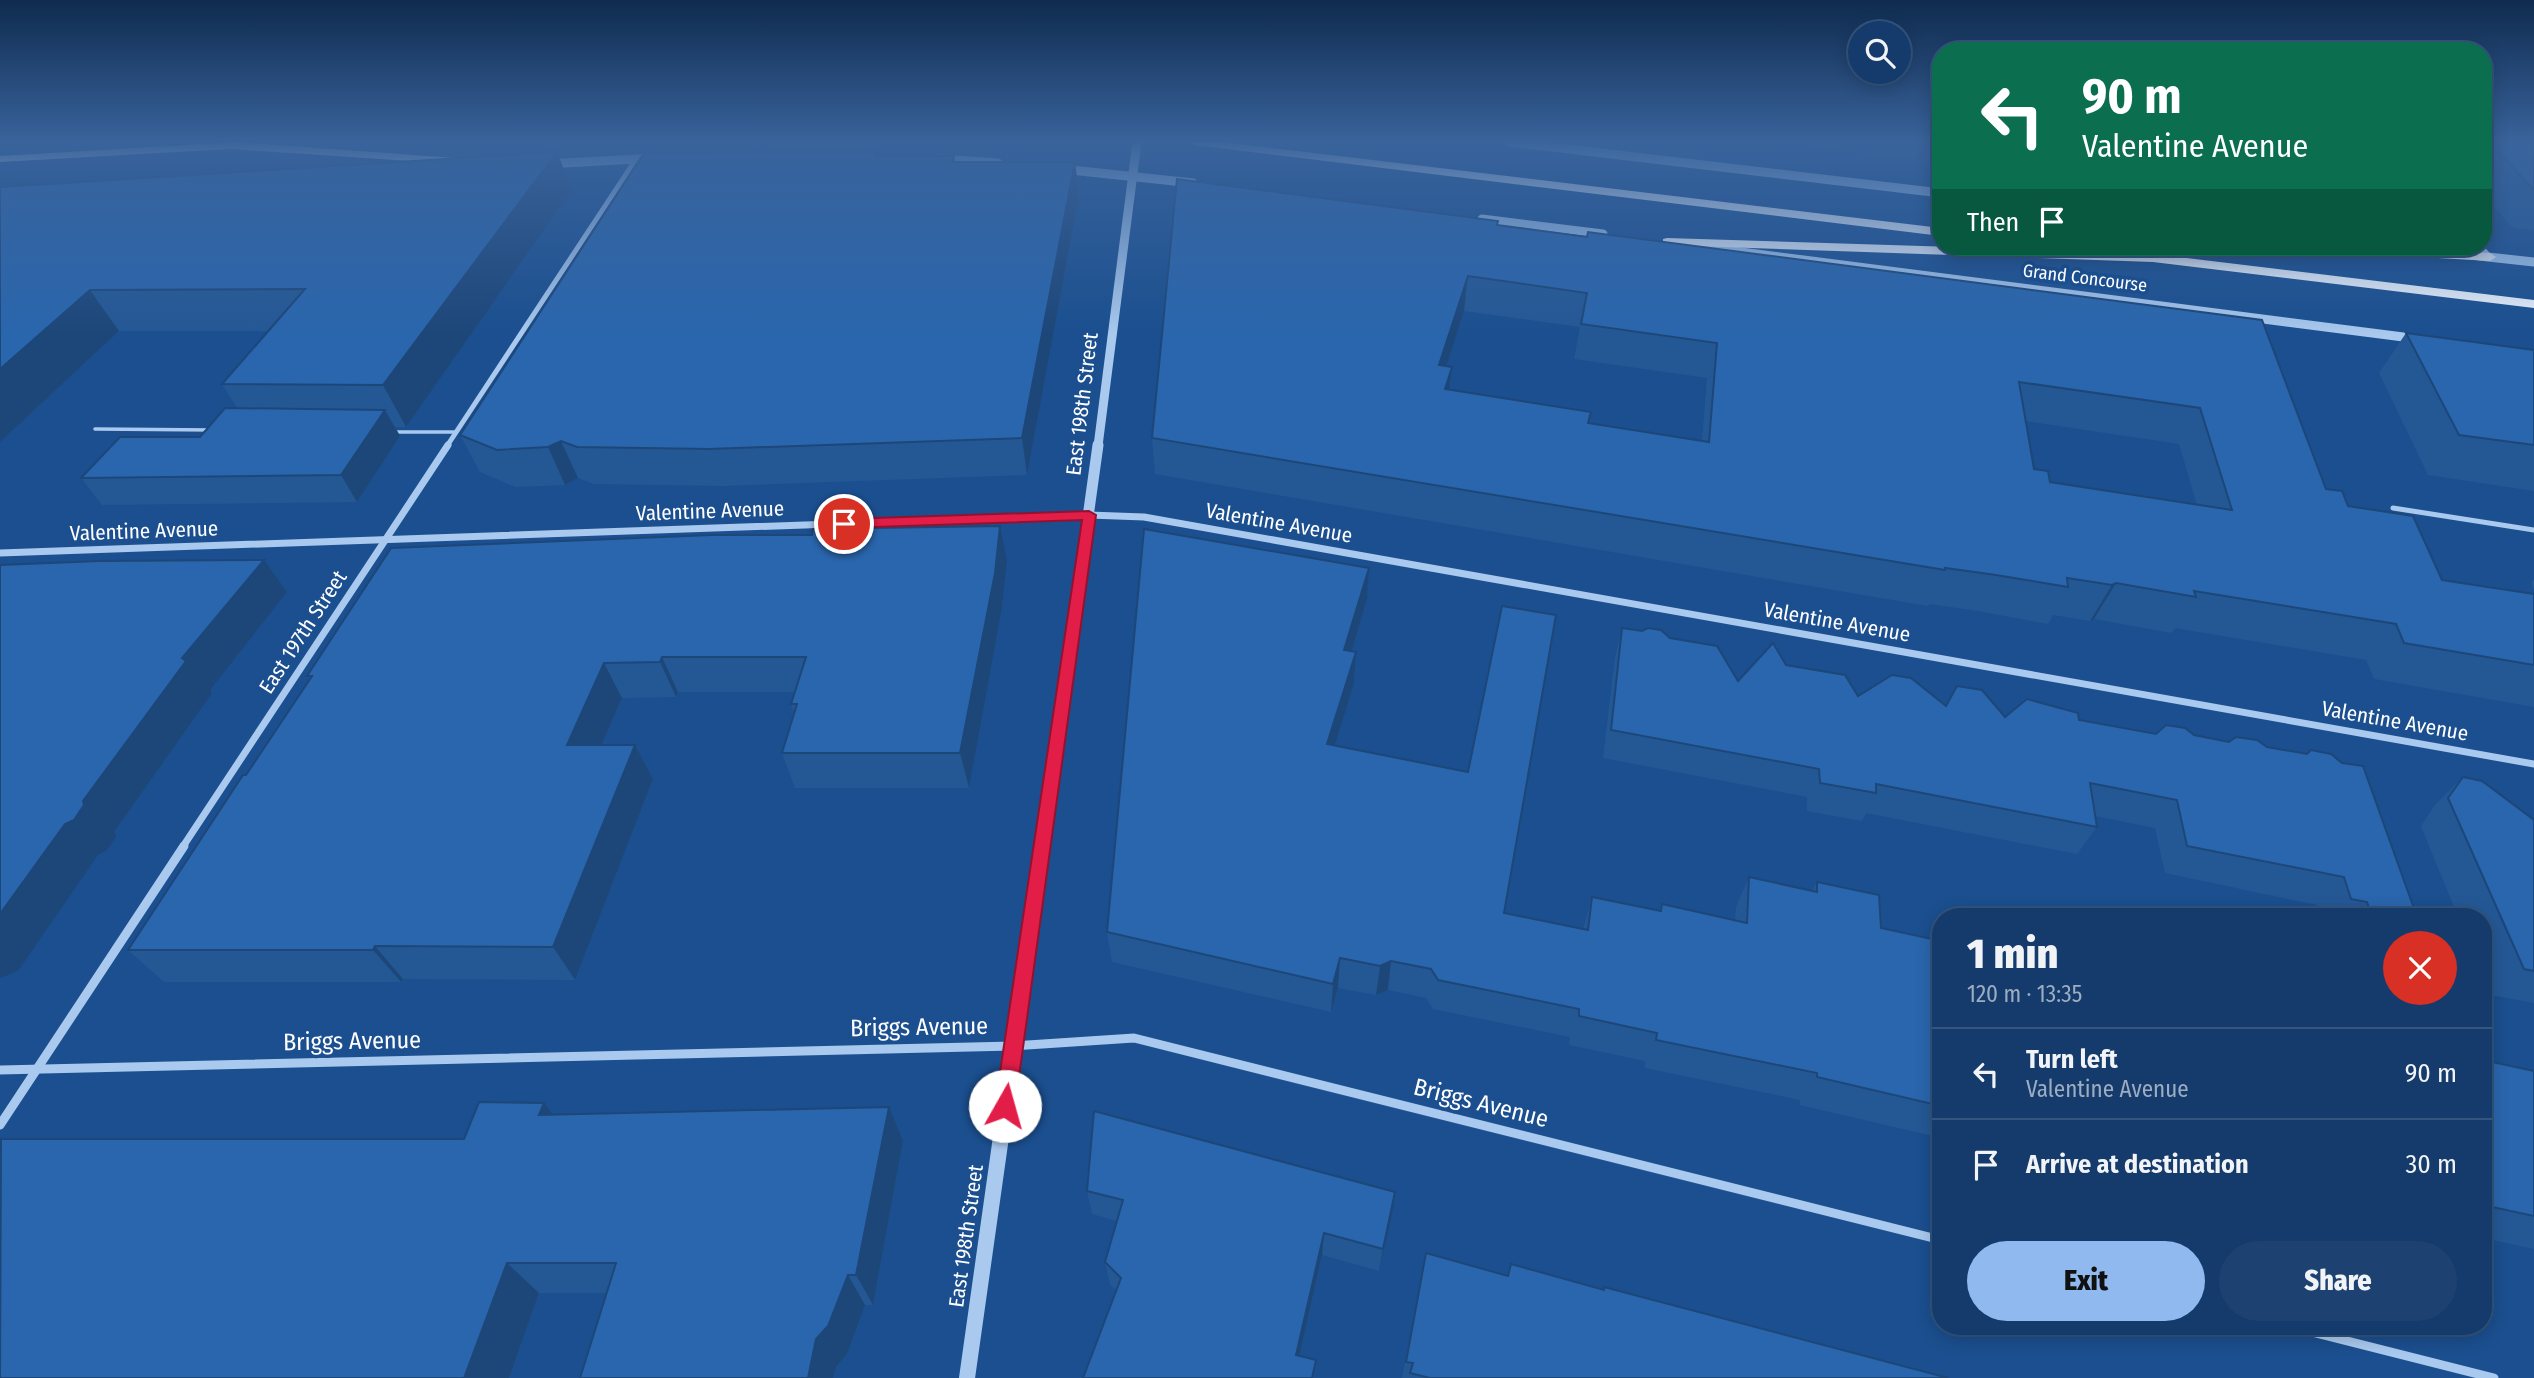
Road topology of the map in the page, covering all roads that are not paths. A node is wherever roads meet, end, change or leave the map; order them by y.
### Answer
1 (604, 206) edge
2 (1129, 206) edge
3 (1731, 206) edge
4 (1476, 218) edge
5 (1932, 229) edge
6 (1613, 235) edge
7 (1654, 240) edge
8 (1668, 242) junction
9 (1932, 251) edge
10 (2094, 256) edge
11 (2138, 256) edge
12 (2473, 256) edge
13 (2481, 256) edge
14 (2490, 257) junction
15 (2155, 258) junction
16 (2534, 262) edge
17 (2442, 294) junction
18 (2534, 304) edge
19 (2534, 315) edge
20 (2424, 339) edge
21 (94, 429) dead end
22 (217, 430) edge
23 (380, 432) edge
24 (454, 432) junction
25 (2393, 508) dead end
26 (1089, 515) junction
27 (2534, 530) edge
28 (384, 541) junction
29 (0, 553) edge
30 (2534, 764) edge
31 (1013, 1046) junction
32 (0, 1070) edge
33 (37, 1070) junction
34 (0, 1125) edge
35 (1932, 1238) edge
36 (2324, 1335) edge
37 (967, 1378) edge
38 (2494, 1378) edge

1 - 24 street, East 197th Street
2 - 26 street, East 198th Street
3 - 5 main road
4 - 6 street
7 - 8 street, Grand Concourse
8 - 9 main road
8 - 20 street, Grand Concourse
10 - 15 main road
11 - 15 main road, Grand Concourse
12 - 14 main road
13 - 14 street
14 - 16 street
15 - 17 main road, Grand Concourse
17 - 18 main road, Grand Concourse
17 - 19 main road
21 - 22 lane
23 - 24 lane
24 - 28 street, East 197th Street
25 - 27 lane
26 - 28 street, Valentine Avenue
26 - 30 street, Valentine Avenue
26 - 31 street, East 198th Street
28 - 29 street, Valentine Avenue
28 - 33 street, East 197th Street
31 - 33 street, Briggs Avenue
31 - 35 street, Briggs Avenue
31 - 37 street, East 198th Street
32 - 33 street, Briggs Avenue
33 - 34 street, East 197th Street
36 - 38 street

